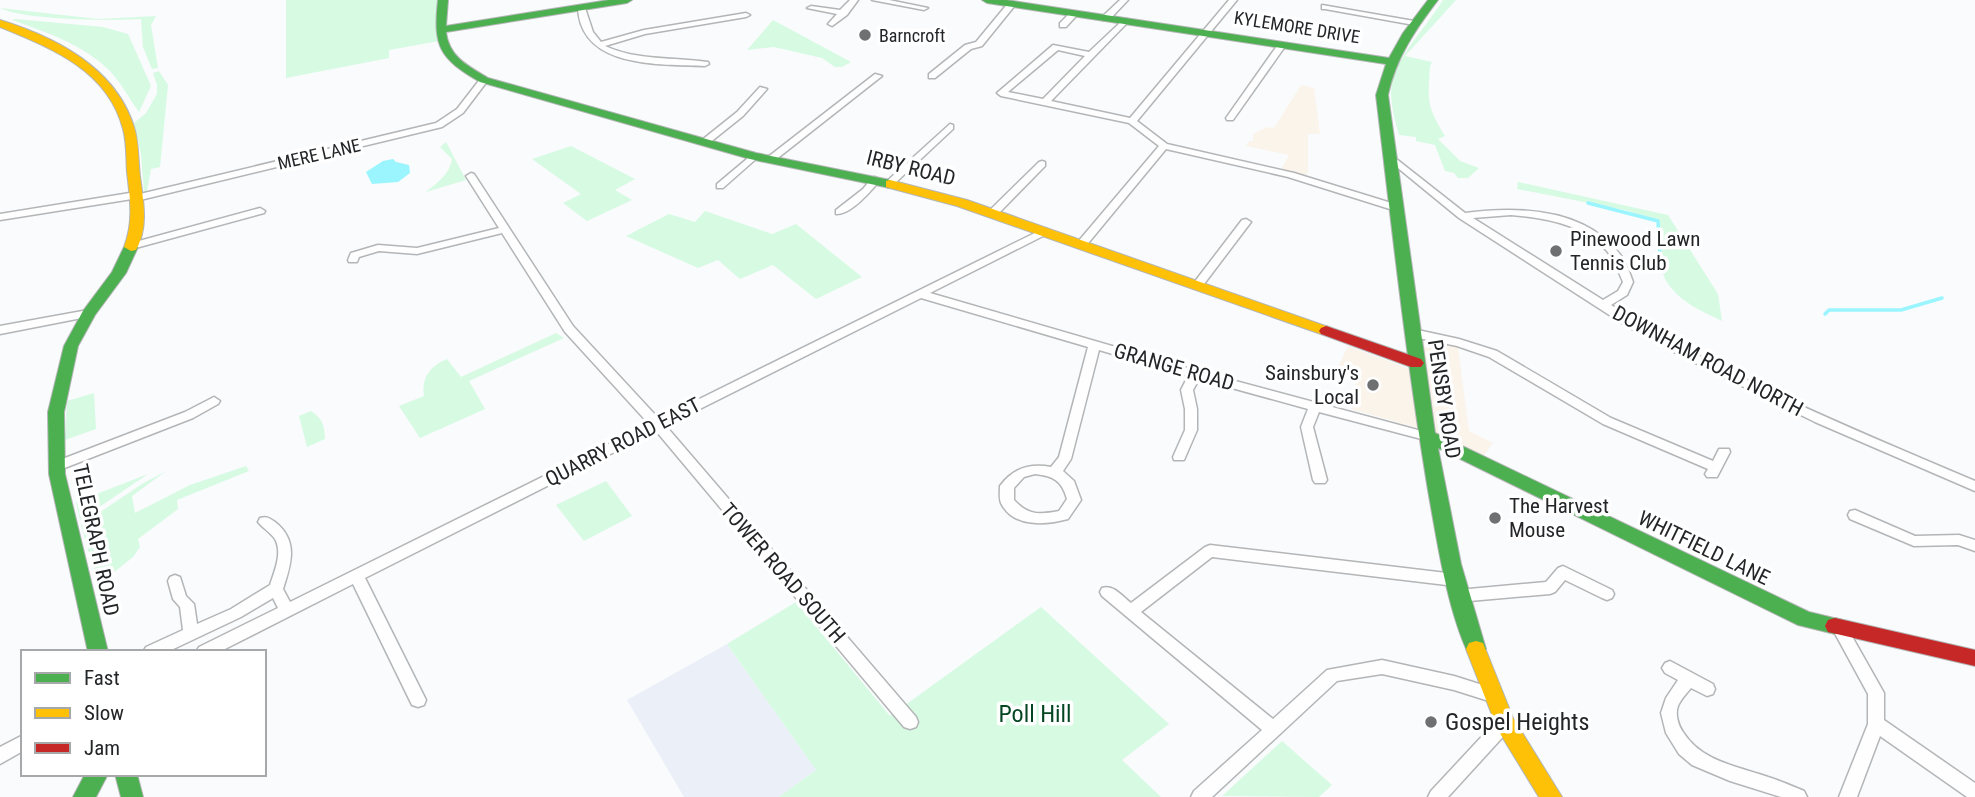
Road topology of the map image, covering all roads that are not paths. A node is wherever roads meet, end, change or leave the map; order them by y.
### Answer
1 (443, 0) edge
2 (628, 0) edge
3 (854, 0) edge
4 (876, 0) edge
5 (988, 0) edge
6 (1124, 0) edge
7 (1233, 0) edge
8 (1433, 0) edge
9 (1012, 4) junction
10 (1325, 7) dead end
11 (581, 8) junction
12 (817, 8) dead end
13 (924, 8) dead end
14 (844, 13) junction
15 (746, 15) dead end
16 (1105, 18) junction
17 (1124, 21) junction
18 (0, 23) edge
19 (1414, 23) junction
20 (832, 24) dead end
21 (440, 30) junction
22 (1205, 33) junction
23 (599, 45) junction
24 (1282, 45) junction
25 (1089, 55) junction
26 (1392, 61) junction
27 (705, 64) dead end
28 (878, 76) dead end
29 (932, 76) dead end
30 (484, 80) junction
31 (763, 89) dead end
32 (1045, 102) junction
33 (1230, 118) dead end
34 (1132, 121) junction
35 (950, 127) dead end
36 (705, 142) junction
37 (1164, 146) junction
38 (754, 156) junction
39 (1390, 157) junction
40 (771, 159) junction
41 (1042, 164) dead end
42 (471, 176) dead end
43 (882, 182) junction
44 (720, 186) dead end
45 (136, 197) junction
46 (1397, 208) junction
47 (260, 211) dead end
48 (840, 212) dead end
49 (993, 213) junction
50 (1463, 216) junction
51 (0, 217) edge
52 (1246, 222) dead end
53 (506, 229) junction
54 (1043, 232) junction
55 (1081, 245) junction
56 (132, 246) junction
57 (344, 250) dead end
58 (1197, 286) junction
59 (920, 294) junction
60 (1603, 305) junction
61 (88, 314) junction
62 (0, 330) edge
63 (1413, 333) junction
64 (1094, 345) junction
65 (1416, 362) junction
66 (1195, 374) junction
67 (214, 401) dead end
68 (1315, 407) junction
69 (657, 424) junction
70 (1429, 437) junction
71 (1724, 452) dead end
72 (1179, 457) dead end
73 (57, 466) junction
74 (1713, 470) joint
75 (1055, 471) junction
76 (1320, 480) dead end
77 (1975, 486) edge
78 (1855, 515) dead end
79 (265, 522) dead end
80 (1975, 546) edge
81 (356, 575) junction
82 (1455, 580) junction
83 (175, 581) dead end
84 (276, 589) junction
85 (1107, 592) dead end
86 (1607, 594) dead end
87 (1458, 596) junction
88 (287, 610) junction
89 (1131, 611) junction
90 (1840, 628) junction
91 (191, 633) junction
92 (98, 650) edge
93 (155, 650) edge
94 (208, 650) edge
95 (1975, 658) edge
96 (1671, 668) dead end
97 (1688, 678) junction
98 (1707, 690) dead end
99 (1492, 695) junction
100 (418, 700) dead end
101 (910, 722) dead end
102 (1505, 723) junction
103 (1876, 724) junction
104 (1273, 729) junction
105 (21, 743) edge
106 (0, 756) edge
107 (96, 776) edge
108 (127, 776) edge
109 (1975, 793) edge
110 (84, 797) edge
111 (132, 797) edge
112 (1200, 797) edge
113 (1437, 797) edge
114 (1551, 797) edge
115 (1798, 797) edge
116 (1848, 797) edge

1 - 21 street, IRBY ROAD
2 - 11 street
3 - 14 street
4 - 13 street
5 - 9 street, KYLEMORE DRIVE
6 - 16 street
7 - 22 street
8 - 19 street, PENSBY ROAD
9 - 16 street, KYLEMORE DRIVE
9 - 29 street
10 - 19 street
11 - 21 street
11 - 23 street
12 - 14 street
14 - 20 street
15 - 23 street
16 - 17 street, KYLEMORE DRIVE
17 - 22 street, KYLEMORE DRIVE
17 - 25 street
18 - 45 street, TELEGRAPH ROAD
19 - 26 street, PENSBY ROAD
21 - 30 street, IRBY ROAD
22 - 24 street, KYLEMORE DRIVE
22 - 34 street
23 - 27 street
24 - 26 street, KYLEMORE DRIVE
24 - 33 street
25 - 32 street
25 - 32 street
26 - 39 street, PENSBY ROAD
28 - 40 street
30 - 36 street, IRBY ROAD
30 - 45 street, MERE LANE
31 - 36 street
32 - 34 street
34 - 37 street
35 - 43 street
36 - 38 street, IRBY ROAD
37 - 46 street
37 - 55 street
38 - 40 street, IRBY ROAD
38 - 44 street
39 - 46 street, PENSBY ROAD
39 - 50 street, DOWNHAM ROAD NORTH
40 - 43 street, IRBY ROAD
41 - 49 street
42 - 53 street, TOWER ROAD SOUTH
43 - 48 street
43 - 49 street, IRBY ROAD
45 - 51 street, MERE LANE
45 - 56 street, TELEGRAPH ROAD
46 - 63 street, PENSBY ROAD
47 - 56 street
49 - 54 street, IRBY ROAD
50 - 60 street, DOWNHAM ROAD NORTH
50 - 60 street
52 - 58 street
53 - 57 street
53 - 69 street, TOWER ROAD SOUTH
54 - 55 street, IRBY ROAD
54 - 59 street, QUARRY ROAD EAST
55 - 58 street, IRBY ROAD
56 - 61 street, TELEGRAPH ROAD
58 - 65 street, IRBY ROAD
59 - 64 street, GRANGE ROAD
59 - 69 street, QUARRY ROAD EAST
60 - 77 street, DOWNHAM ROAD NORTH
61 - 62 street
61 - 73 street, TELEGRAPH ROAD
63 - 65 street, PENSBY ROAD
63 - 74 street
64 - 66 street, GRANGE ROAD
64 - 75 street
65 - 70 street, PENSBY ROAD
66 - 68 street, GRANGE ROAD
66 - 72 street
67 - 73 street
68 - 70 street, GRANGE ROAD
68 - 76 street
69 - 81 street, QUARRY ROAD EAST
69 - 101 street, TOWER ROAD SOUTH
70 - 82 street, PENSBY ROAD
70 - 90 street, WHITFIELD LANE
71 - 74 street
73 - 92 street, TELEGRAPH ROAD
75 - 75 street
78 - 80 street
79 - 84 street
81 - 88 street, QUARRY ROAD EAST
81 - 100 street
82 - 87 street, PENSBY ROAD
82 - 89 street
83 - 91 street
84 - 88 street
84 - 91 street
85 - 89 street
86 - 87 street
87 - 99 street, PENSBY ROAD
88 - 94 street, QUARRY ROAD EAST
89 - 104 street
90 - 95 street, WHITFIELD LANE
90 - 103 street
91 - 93 street
96 - 97 street
97 - 98 street
97 - 115 street
99 - 102 street, PENSBY ROAD
99 - 104 street
102 - 113 street
102 - 114 street, PENSBY ROAD
103 - 109 street
103 - 116 street
104 - 112 street
105 - 106 street
107 - 110 street
108 - 111 street

